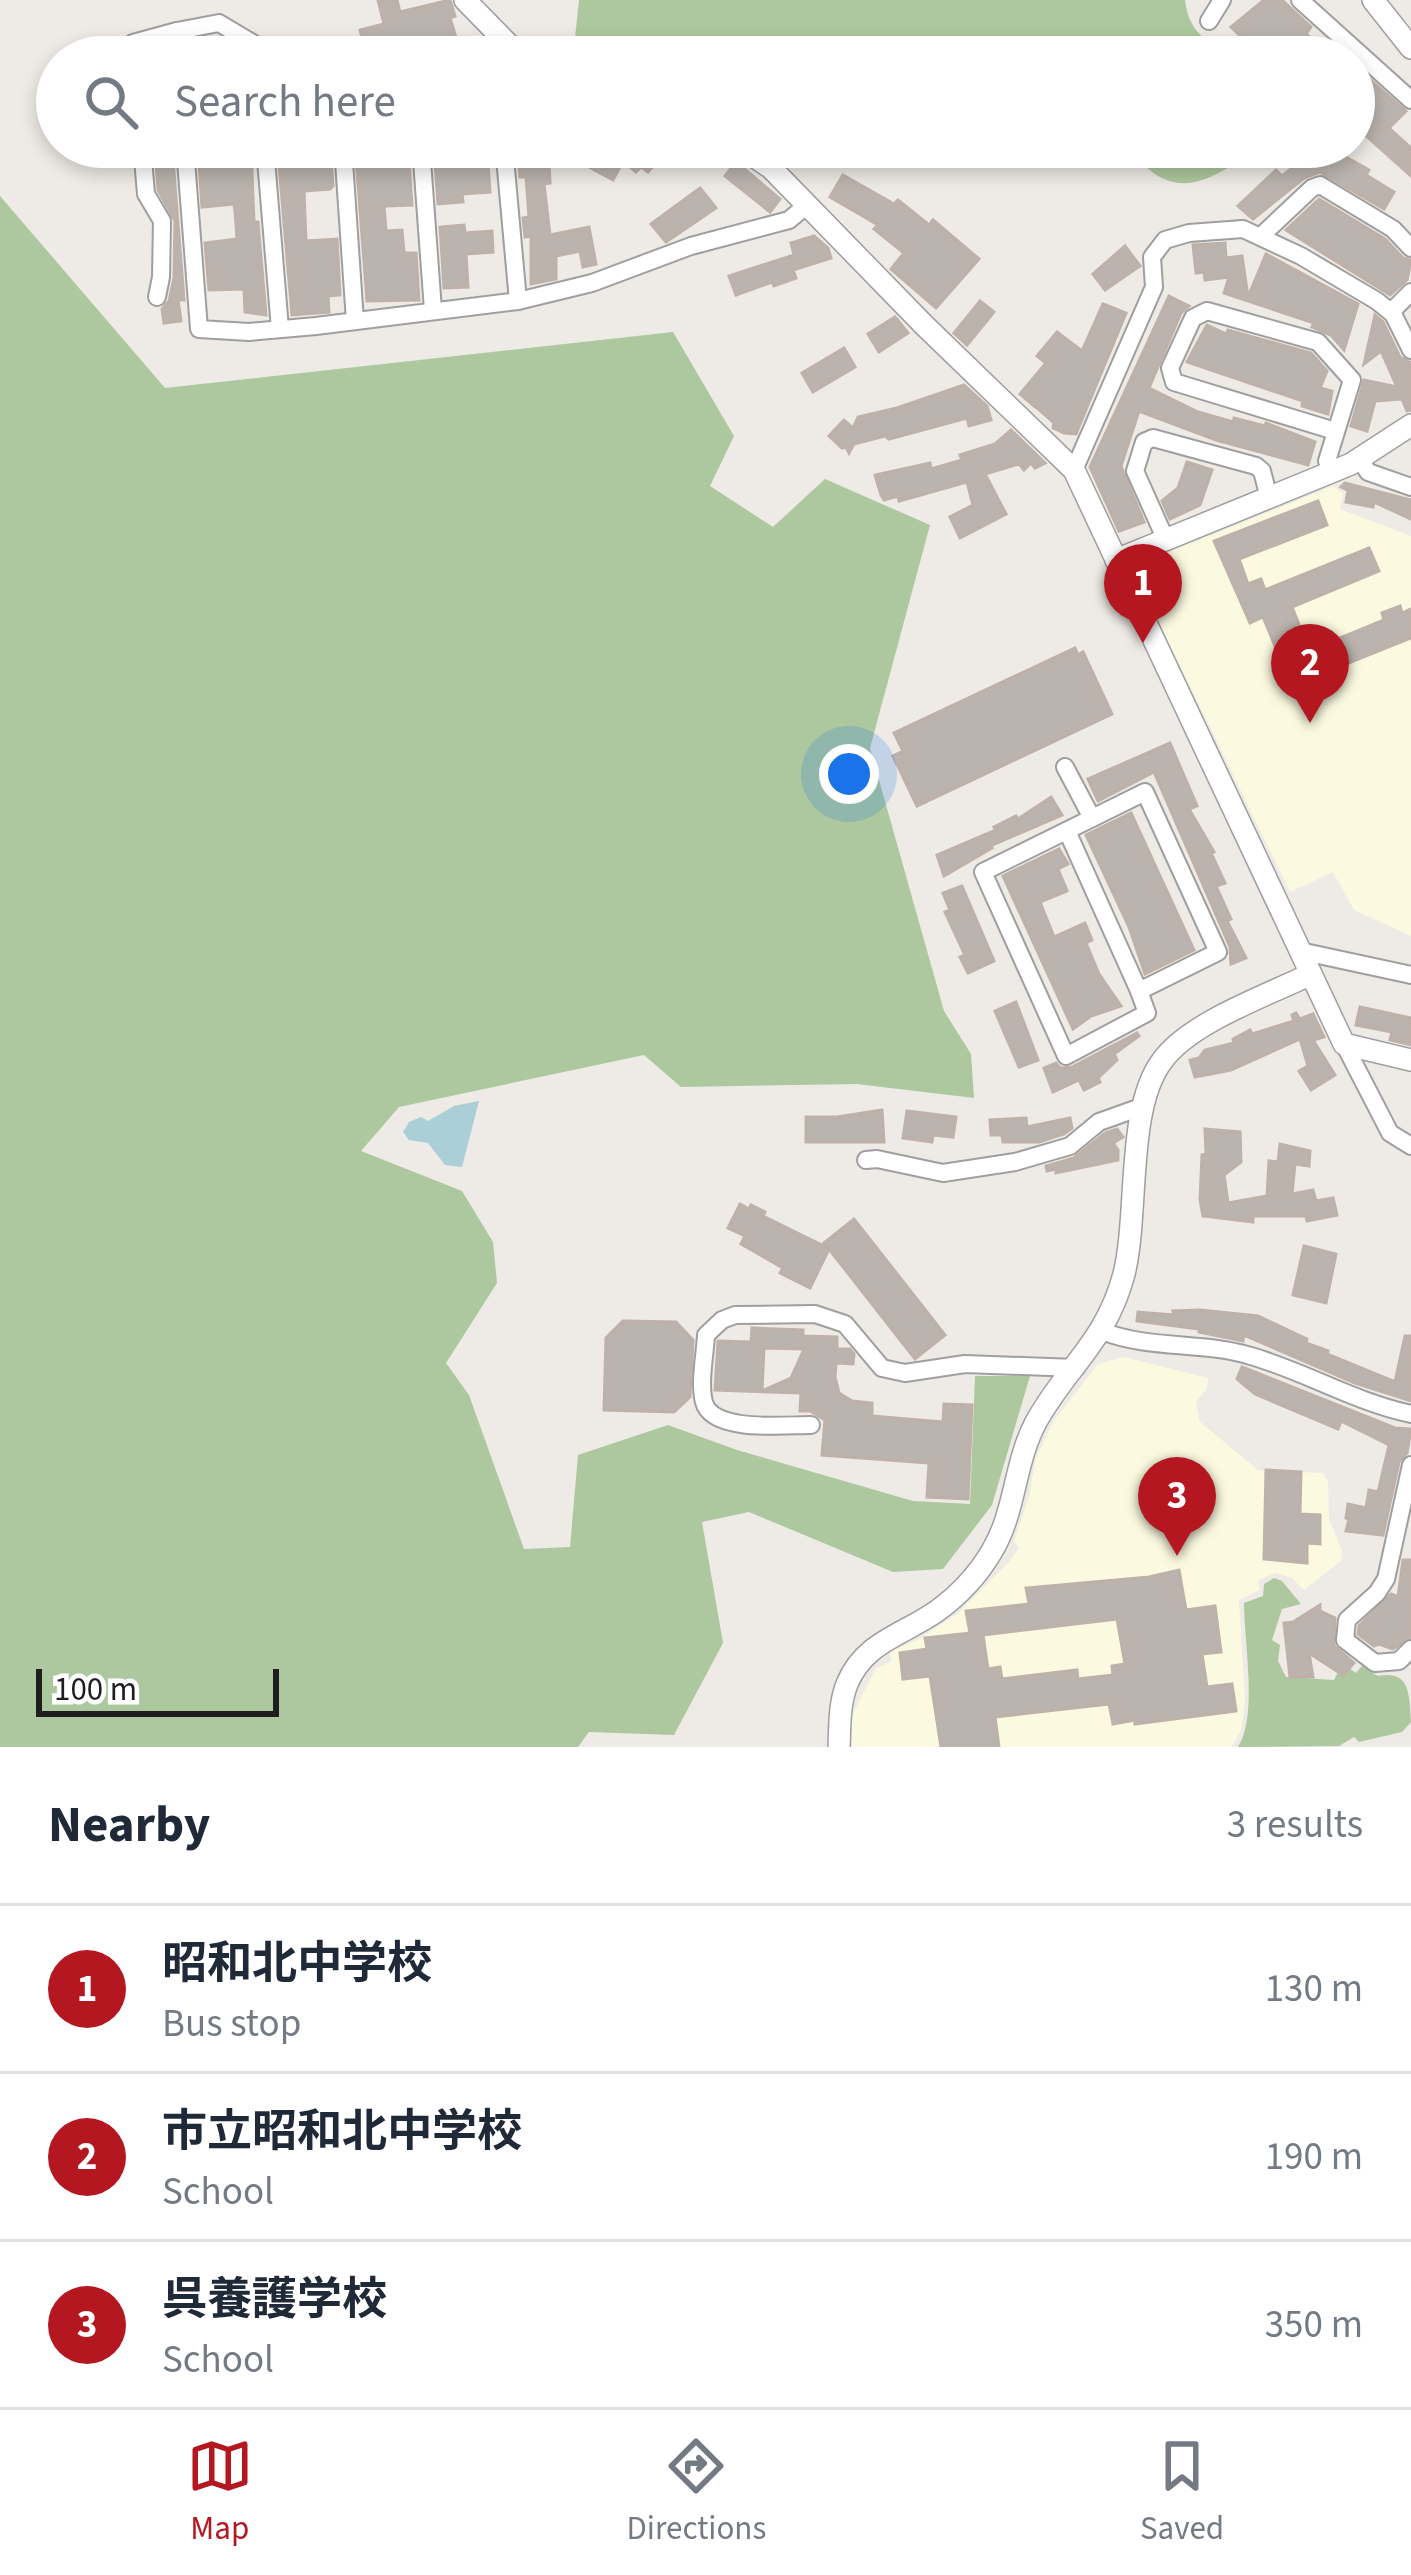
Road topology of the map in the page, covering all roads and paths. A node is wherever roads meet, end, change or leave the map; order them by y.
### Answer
1 (465, 0) edge
2 (1222, 0) edge
3 (1300, 0) edge
4 (1373, 0) edge
5 (1209, 21) dead end
6 (177, 31) junction
7 (159, 36) edge
8 (177, 36) edge
9 (239, 36) edge
10 (500, 36) edge
11 (1340, 36) edge
12 (1411, 48) edge
13 (1375, 68) edge
14 (1411, 100) edge
15 (144, 168) edge
16 (187, 168) edge
17 (268, 168) edge
18 (344, 168) edge
19 (423, 168) edge
20 (506, 168) edge
21 (771, 168) edge
22 (807, 205) junction
23 (1261, 236) junction
24 (1411, 248) edge
25 (1411, 292) edge
26 (157, 297) dead end
27 (518, 301) junction
28 (433, 310) junction
29 (1391, 312) junction
30 (355, 321) junction
31 (280, 329) junction
32 (1411, 350) edge
33 (1411, 425) edge
34 (1335, 431) junction
35 (1359, 458) junction
36 (1075, 470) junction
37 (1331, 471) junction
38 (1411, 487) edge
39 (1269, 498) junction
40 (1165, 538) junction
41 (1116, 560) junction
42 (1065, 767) dead end
43 (1092, 818) junction
44 (1067, 831) junction
45 (1300, 951) junction
46 (1311, 974) junction
47 (1411, 975) edge
48 (1139, 992) junction
49 (1344, 1044) junction
50 (1411, 1060) edge
51 (1141, 1107) junction
52 (1411, 1146) edge
53 (866, 1160) dead end
54 (1102, 1331) junction
55 (1076, 1368) junction
56 (1411, 1414) edge
57 (811, 1425) dead end
58 (1411, 1465) edge
59 (1411, 1648) edge
60 (839, 1747) edge

1 - 10 street
2 - 5 street
3 - 11 street
4 - 12 street
6 - 7 street
6 - 8 street
6 - 9 street
13 - 14 street
15 - 26 street
16 - 31 street
17 - 31 street
18 - 30 street
19 - 28 street
20 - 27 street
21 - 22 street
22 - 27 street
22 - 36 street
23 - 24 street
23 - 29 street
23 - 36 street
25 - 29 street
27 - 28 street
28 - 30 street
29 - 32 street
30 - 31 street
33 - 35 street
34 - 34 street
34 - 37 street
35 - 37 street
35 - 38 street
36 - 41 street
37 - 39 street
39 - 40 street
39 - 40 street
40 - 41 street
41 - 45 street
42 - 43 street
43 - 44 street
43 - 48 street
44 - 48 street
44 - 48 street
45 - 46 street
45 - 47 street
46 - 49 street
46 - 51 street
49 - 50 street
49 - 52 street
51 - 53 street
51 - 54 street
54 - 55 street
54 - 56 street
55 - 57 street
55 - 60 street
58 - 59 street

